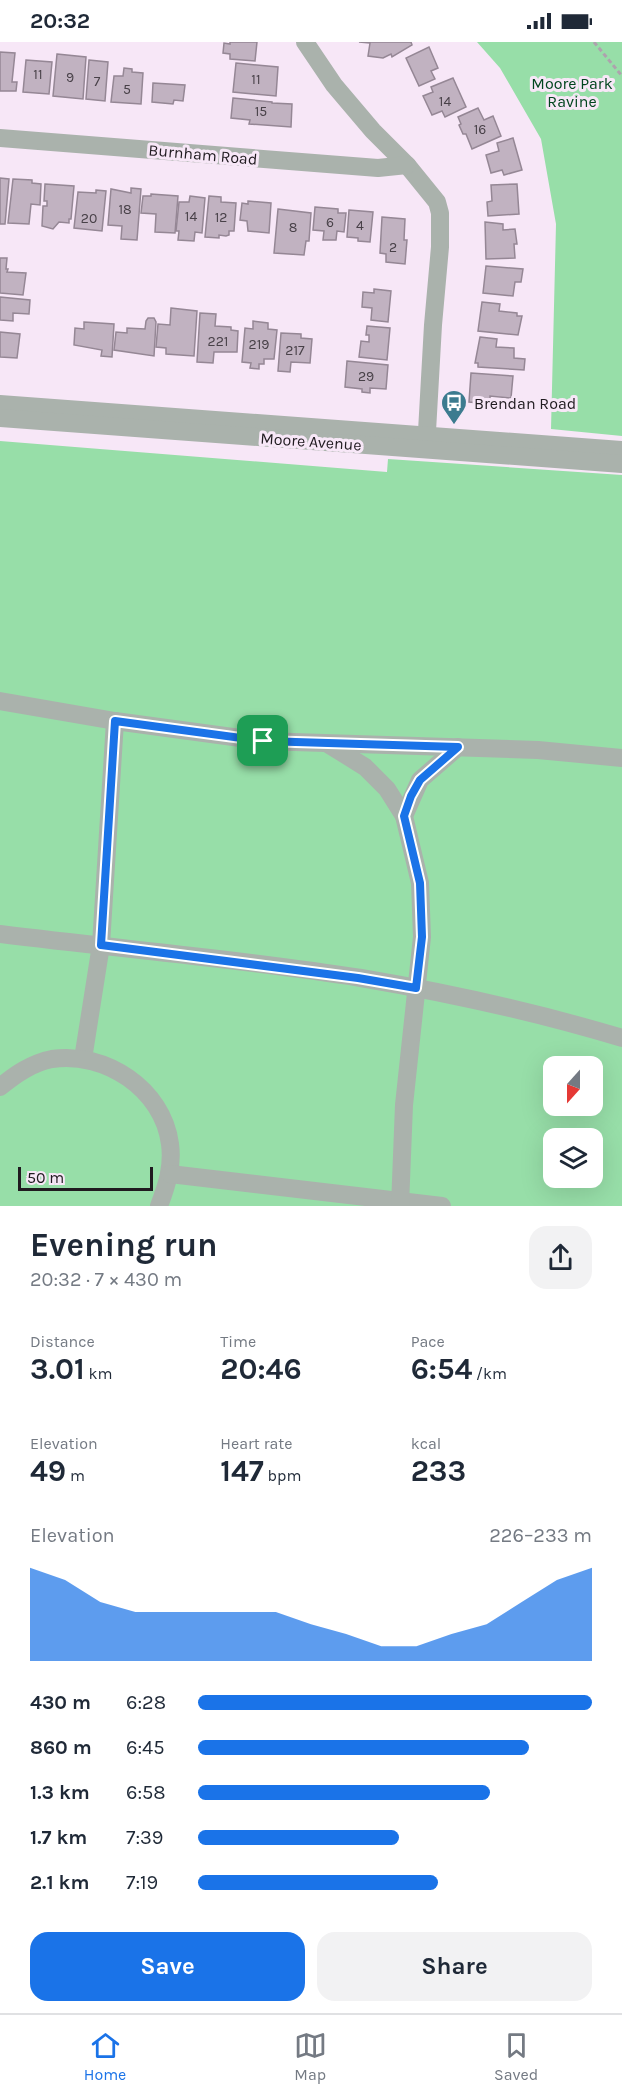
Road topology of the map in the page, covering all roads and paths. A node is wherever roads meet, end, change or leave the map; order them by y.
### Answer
1 (305, 42) edge
2 (594, 42) edge
3 (622, 76) edge
4 (0, 138) edge
5 (406, 165) junction
6 (0, 404) edge
7 (0, 418) edge
8 (426, 443) junction
9 (622, 450) edge
10 (622, 464) edge
11 (0, 701) edge
12 (115, 721) junction
13 (328, 744) junction
14 (458, 747) junction
15 (622, 758) edge
16 (404, 816) junction
17 (0, 934) edge
18 (101, 945) junction
19 (416, 988) junction
20 (622, 1038) edge
21 (83, 1059) junction
22 (0, 1086) edge
23 (170, 1174) junction
24 (399, 1204) edge
25 (159, 1206) edge
26 (442, 1206) edge

1 - 5 street
2 - 3 path
4 - 5 street, Burnham Road
5 - 8 street
6 - 8 street, Moore Avenue
7 - 8 street, Moore Avenue
8 - 9 street, Moore Avenue
8 - 10 street, Moore Avenue
11 - 12 street
12 - 13 street
12 - 18 street
13 - 14 street
13 - 16 street
14 - 15 street
14 - 16 street
16 - 19 street
17 - 18 street
18 - 19 street
18 - 21 street
19 - 20 street
19 - 24 street
21 - 22 street
21 - 23 street
23 - 24 street
23 - 25 street
24 - 26 street

